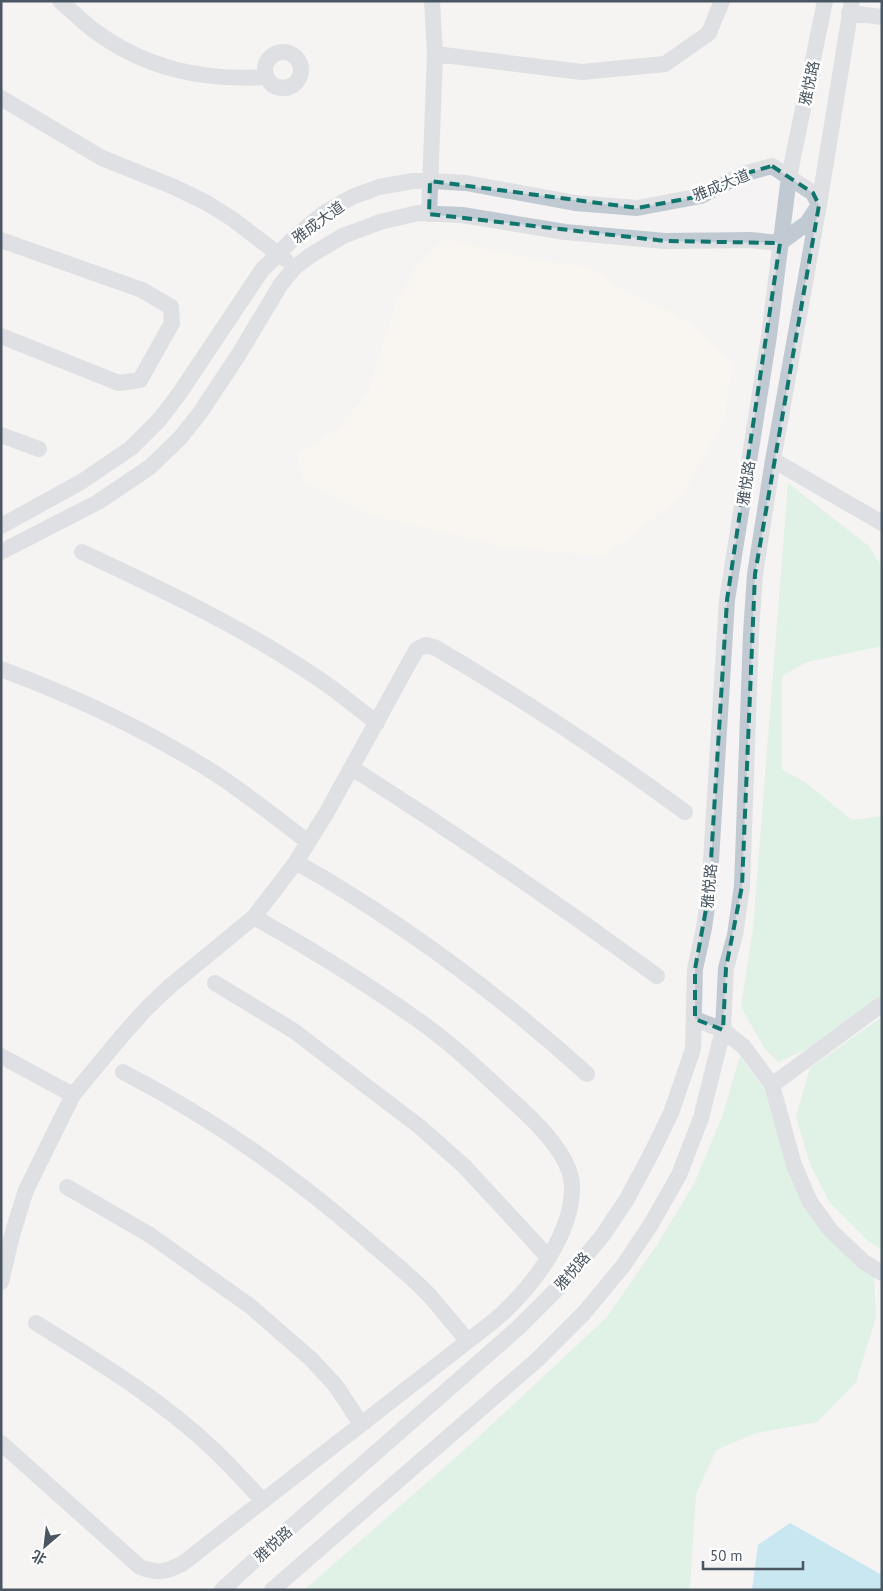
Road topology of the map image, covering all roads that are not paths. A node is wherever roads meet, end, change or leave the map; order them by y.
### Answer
1 (60, 1) edge
2 (432, 1) edge
3 (722, 1) edge
4 (825, 1) edge
5 (850, 7) edge
6 (882, 18) edge
7 (435, 54) junction
8 (266, 77) dead end
9 (1, 98) edge
10 (789, 176) junction
11 (430, 181) junction
12 (819, 206) junction
13 (429, 214) junction
14 (1, 240) edge
15 (780, 243) junction
16 (278, 253) junction
17 (295, 267) junction
18 (1, 336) edge
19 (1, 435) edge
20 (39, 448) dead end
21 (773, 460) junction
22 (882, 523) edge
23 (1, 526) edge
24 (1, 552) edge
25 (82, 552) dead end
26 (1, 669) edge
27 (377, 723) junction
28 (352, 768) junction
29 (685, 812) dead end
30 (308, 842) junction
31 (296, 862) junction
32 (254, 918) junction
33 (657, 976) dead end
34 (215, 983) dead end
35 (882, 1004) edge
36 (695, 1019) junction
37 (723, 1030) junction
38 (1, 1056) edge
39 (123, 1072) dead end
40 (587, 1074) dead end
41 (772, 1085) junction
42 (73, 1095) junction
43 (67, 1186) dead end
44 (549, 1258) junction
45 (882, 1273) edge
46 (1, 1282) edge
47 (36, 1323) dead end
48 (468, 1342) junction
49 (362, 1424) junction
50 (1, 1443) edge
51 (263, 1501) junction
52 (222, 1590) edge
53 (272, 1590) edge

1 - 8 street
2 - 7 street
3 - 7 street
4 - 10 street, 雅悦路
5 - 6 street
5 - 12 street, 雅悦路
7 - 11 street
9 - 16 street
10 - 11 street, 雅成大道
10 - 12 street, 雅成大道
10 - 15 street, 雅悦路
11 - 13 street
11 - 16 street, 雅成大道
12 - 15 street
12 - 21 street, 雅悦路
13 - 15 street
13 - 17 street
14 - 18 street
15 - 36 street, 雅悦路
16 - 17 street
16 - 23 street, 雅成大道
17 - 24 street
19 - 20 street
21 - 22 street
21 - 37 street, 雅悦路
25 - 27 street
26 - 30 street
27 - 28 street
27 - 29 street
28 - 30 street
28 - 33 street
30 - 31 street
31 - 32 street
31 - 40 street
32 - 42 street
32 - 44 street
34 - 44 street
35 - 41 street
36 - 37 street
36 - 52 street, 雅悦路
37 - 41 street
37 - 53 street, 雅悦路
38 - 42 street
39 - 48 street
41 - 45 street
42 - 46 street
43 - 49 street
44 - 48 street
47 - 51 street
48 - 49 street
49 - 51 street
50 - 51 street

